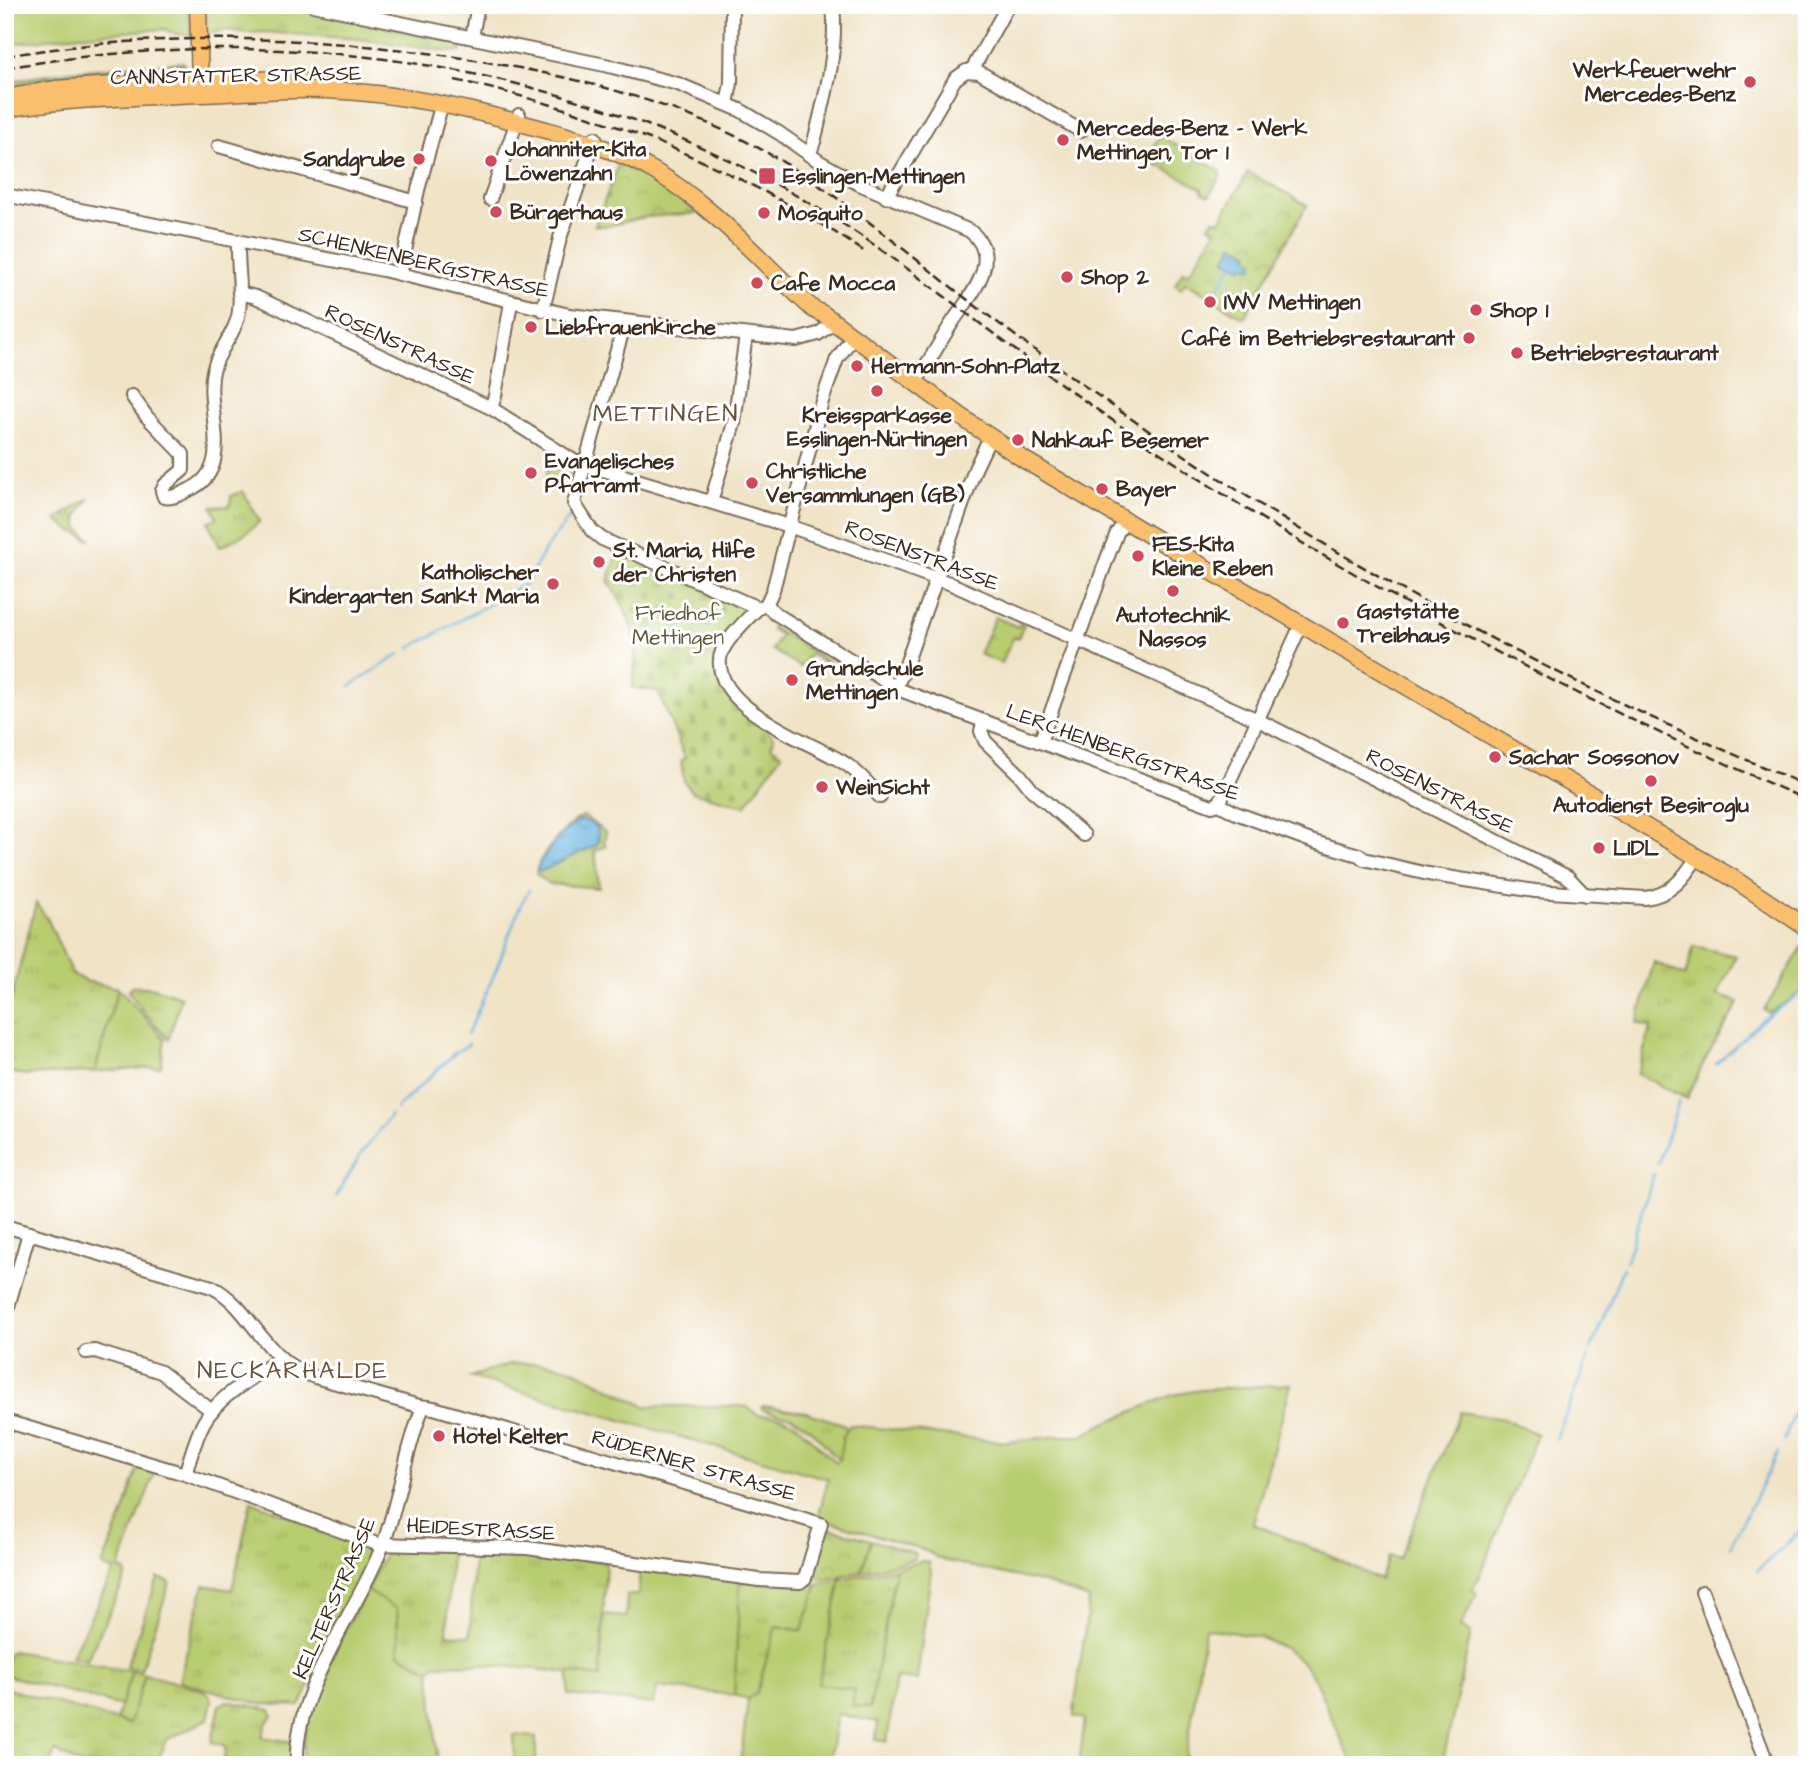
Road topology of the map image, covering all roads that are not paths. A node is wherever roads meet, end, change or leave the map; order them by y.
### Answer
1 (198, 5) edge
2 (313, 5) edge
3 (478, 5) edge
4 (732, 5) edge
5 (834, 5) edge
6 (1008, 5) edge
7 (472, 37) junction
8 (968, 71) junction
9 (200, 87) junction
10 (5, 97) edge
11 (442, 103) junction
12 (727, 104) junction
13 (5, 109) edge
14 (518, 119) junction
15 (1081, 131) dead end
16 (594, 141) junction
17 (219, 146) dead end
18 (809, 155) junction
19 (5, 195) edge
20 (886, 197) junction
21 (490, 199) dead end
22 (416, 202) junction
23 (238, 241) junction
24 (400, 274) junction
25 (239, 293) junction
26 (511, 303) junction
27 (543, 310) junction
28 (828, 318) junction
29 (625, 321) junction
30 (746, 335) junction
31 (852, 338) junction
32 (915, 382) junction
33 (132, 396) dead end
34 (491, 408) junction
35 (989, 437) junction
36 (584, 464) junction
37 (711, 502) junction
38 (1125, 521) junction
39 (789, 526) junction
40 (937, 578) junction
41 (762, 607) junction
42 (1301, 625) junction
43 (1077, 640) junction
44 (895, 688) junction
45 (1258, 720) junction
46 (984, 721) junction
47 (1040, 742) junction
48 (880, 797) dead end
49 (1219, 804) junction
50 (1084, 835) dead end
51 (1697, 857) junction
52 (1585, 895) junction
53 (1807, 928) edge
54 (5, 1226) edge
55 (29, 1233) junction
56 (5, 1317) edge
57 (86, 1352) dead end
58 (280, 1358) junction
59 (423, 1407) junction
60 (212, 1411) junction
61 (5, 1421) edge
62 (185, 1474) junction
63 (383, 1544) junction
64 (804, 1580) joint
65 (1702, 1592) dead end
66 (298, 1765) edge
67 (1768, 1765) edge

1 - 9 main road
2 - 7 street
3 - 7 street
4 - 12 street
5 - 18 street
6 - 8 street
7 - 12 street
8 - 15 street
8 - 20 street
9 - 10 main road, CANNSTATTER STRASSE
9 - 11 main road, CANNSTATTER STRASSE
9 - 13 main road, CANNSTATTER STRASSE
9 - 14 main road, CANNSTATTER STRASSE
11 - 14 main road, CANNSTATTER STRASSE
11 - 22 street
12 - 18 street
14 - 16 main road, CANNSTATTER STRASSE
14 - 21 street
16 - 27 street
16 - 28 main road, CANNSTATTER STRASSE
17 - 22 street
18 - 20 street
19 - 23 street, SCHENKENBERGSTRASSE
20 - 32 street
22 - 24 street
23 - 24 street, SCHENKENBERGSTRASSE
23 - 25 street
24 - 26 street, SCHENKENBERGSTRASSE
25 - 33 street
25 - 34 street, ROSENSTRASSE
26 - 27 street, SCHENKENBERGSTRASSE
26 - 34 street
27 - 29 street, SCHENKENBERGSTRASSE
28 - 30 street, SCHENKENBERGSTRASSE
28 - 31 main road, CANNSTATTER STRASSE
29 - 30 street, SCHENKENBERGSTRASSE
29 - 36 street
30 - 37 street
31 - 32 main road, CANNSTATTER STRASSE
31 - 39 street
32 - 35 main road, CANNSTATTER STRASSE
34 - 36 street, ROSENSTRASSE
35 - 38 main road, CANNSTATTER STRASSE
35 - 40 street
36 - 37 street, ROSENSTRASSE
36 - 41 street, LERCHENBERGSTRASSE
37 - 39 street, ROSENSTRASSE
38 - 42 main road, CANNSTATTER STRASSE
38 - 43 street
39 - 40 street, ROSENSTRASSE
39 - 41 street
40 - 43 street, ROSENSTRASSE
40 - 44 street
41 - 44 street, LERCHENBERGSTRASSE
41 - 48 street
42 - 45 street
42 - 51 main road, CANNSTATTER STRASSE
43 - 45 street, ROSENSTRASSE
43 - 47 street
44 - 46 street, LERCHENBERGSTRASSE
45 - 49 street
45 - 52 street, ROSENSTRASSE
46 - 47 street, LERCHENBERGSTRASSE
46 - 50 street
47 - 49 street, LERCHENBERGSTRASSE
49 - 52 street, LERCHENBERGSTRASSE
51 - 52 street, LERCHENBERGSTRASSE
51 - 53 main road, CANNSTATTER STRASSE
54 - 55 street, RÜDERNER STRASSE
55 - 56 street
55 - 58 street, RÜDERNER STRASSE
57 - 60 street
58 - 59 street, RÜDERNER STRASSE
58 - 60 street
59 - 63 street, KELTERSTRASSE
59 - 64 street, RÜDERNER STRASSE
60 - 62 street
61 - 62 street, HEIDESTRASSE
62 - 63 street, HEIDESTRASSE
63 - 64 street, HEIDESTRASSE
63 - 66 street, KELTERSTRASSE
65 - 67 street

